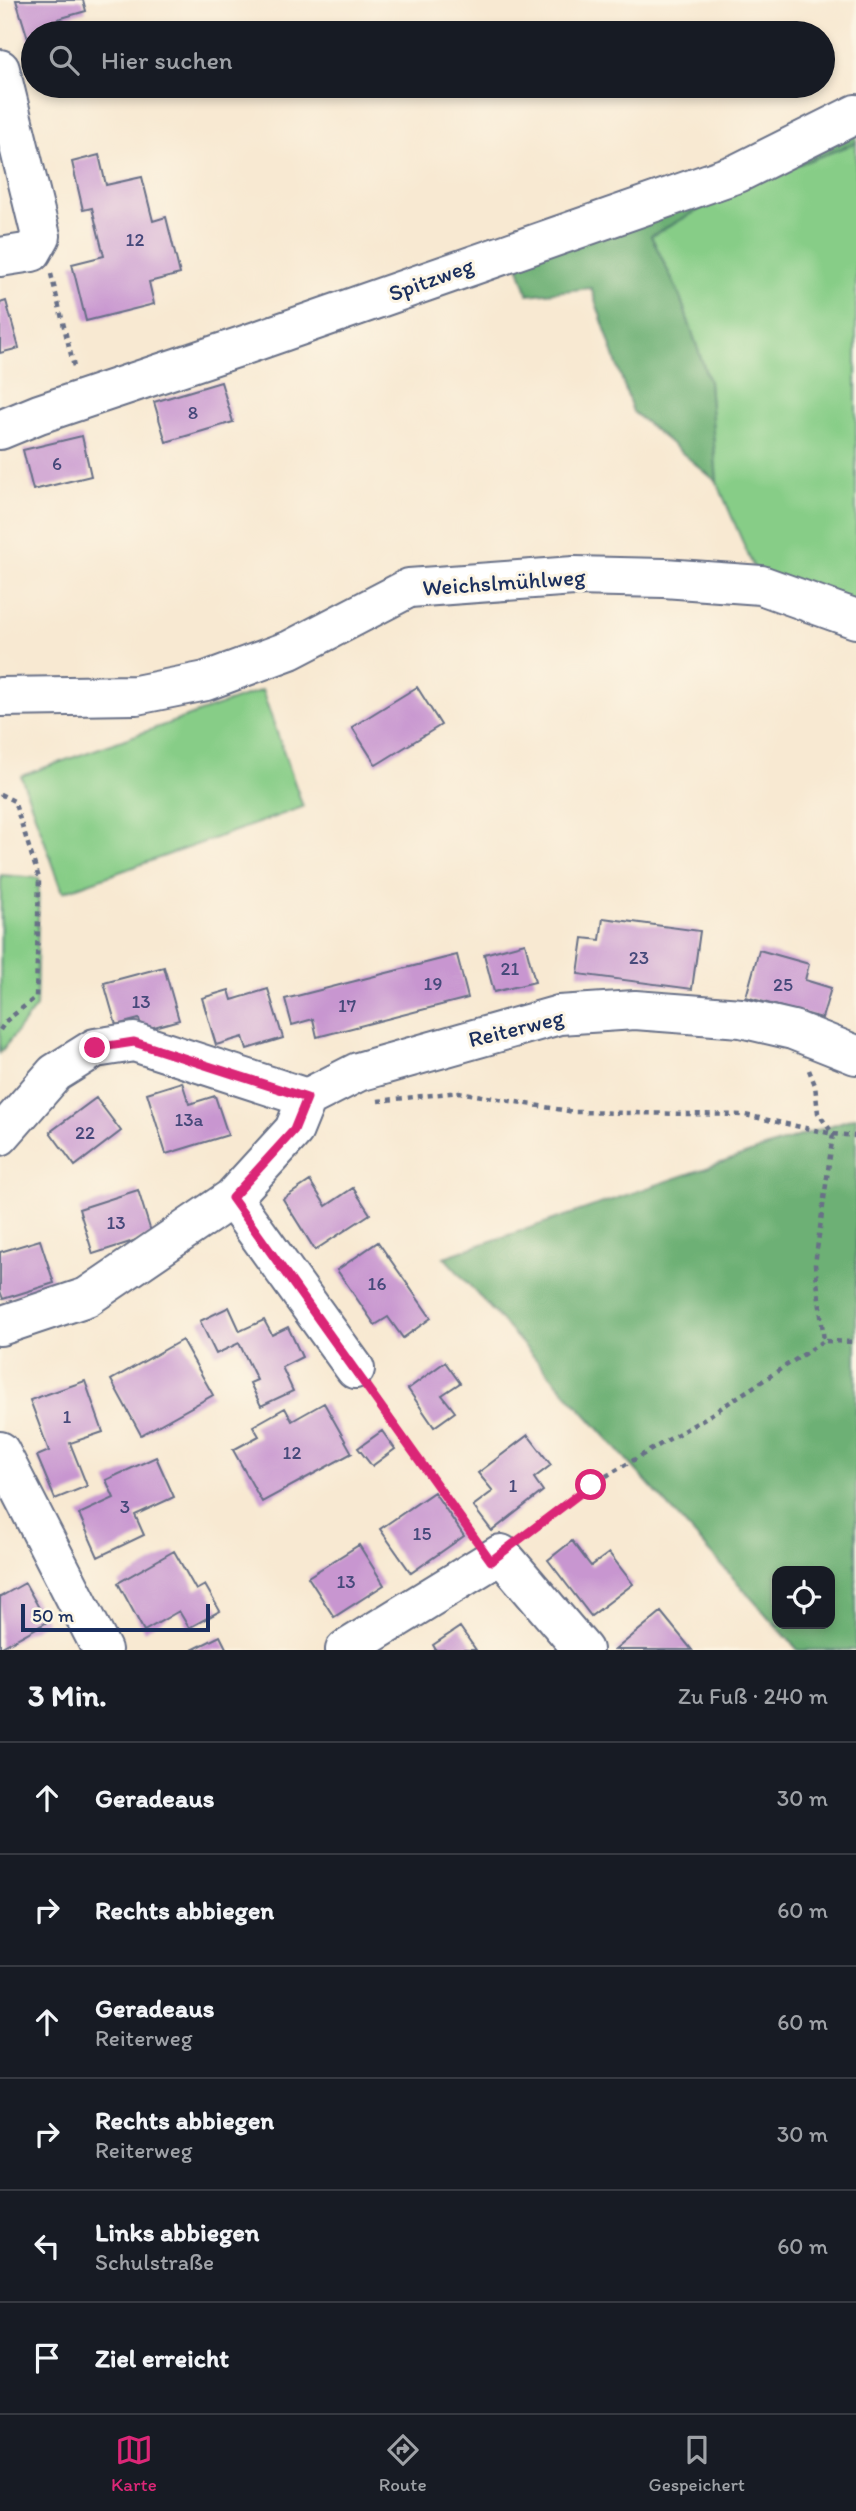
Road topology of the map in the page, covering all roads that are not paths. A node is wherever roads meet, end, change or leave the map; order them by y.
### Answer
1 (0, 69) edge
2 (856, 114) edge
3 (0, 257) edge
4 (0, 430) edge
5 (856, 619) edge
6 (0, 697) edge
7 (856, 1055) edge
8 (307, 1098) junction
9 (0, 1136) edge
10 (232, 1198) junction
11 (0, 1326) edge
12 (355, 1369) road end
13 (0, 1451) edge
14 (102, 1650) edge
15 (345, 1650) edge
16 (583, 1650) edge

1 - 3 street
2 - 4 street, Spitzweg
5 - 6 street, Weichslmühlweg
7 - 8 street, Reiterweg
8 - 9 street
8 - 10 street
10 - 11 street
10 - 12 street
13 - 14 street
15 - 16 street

